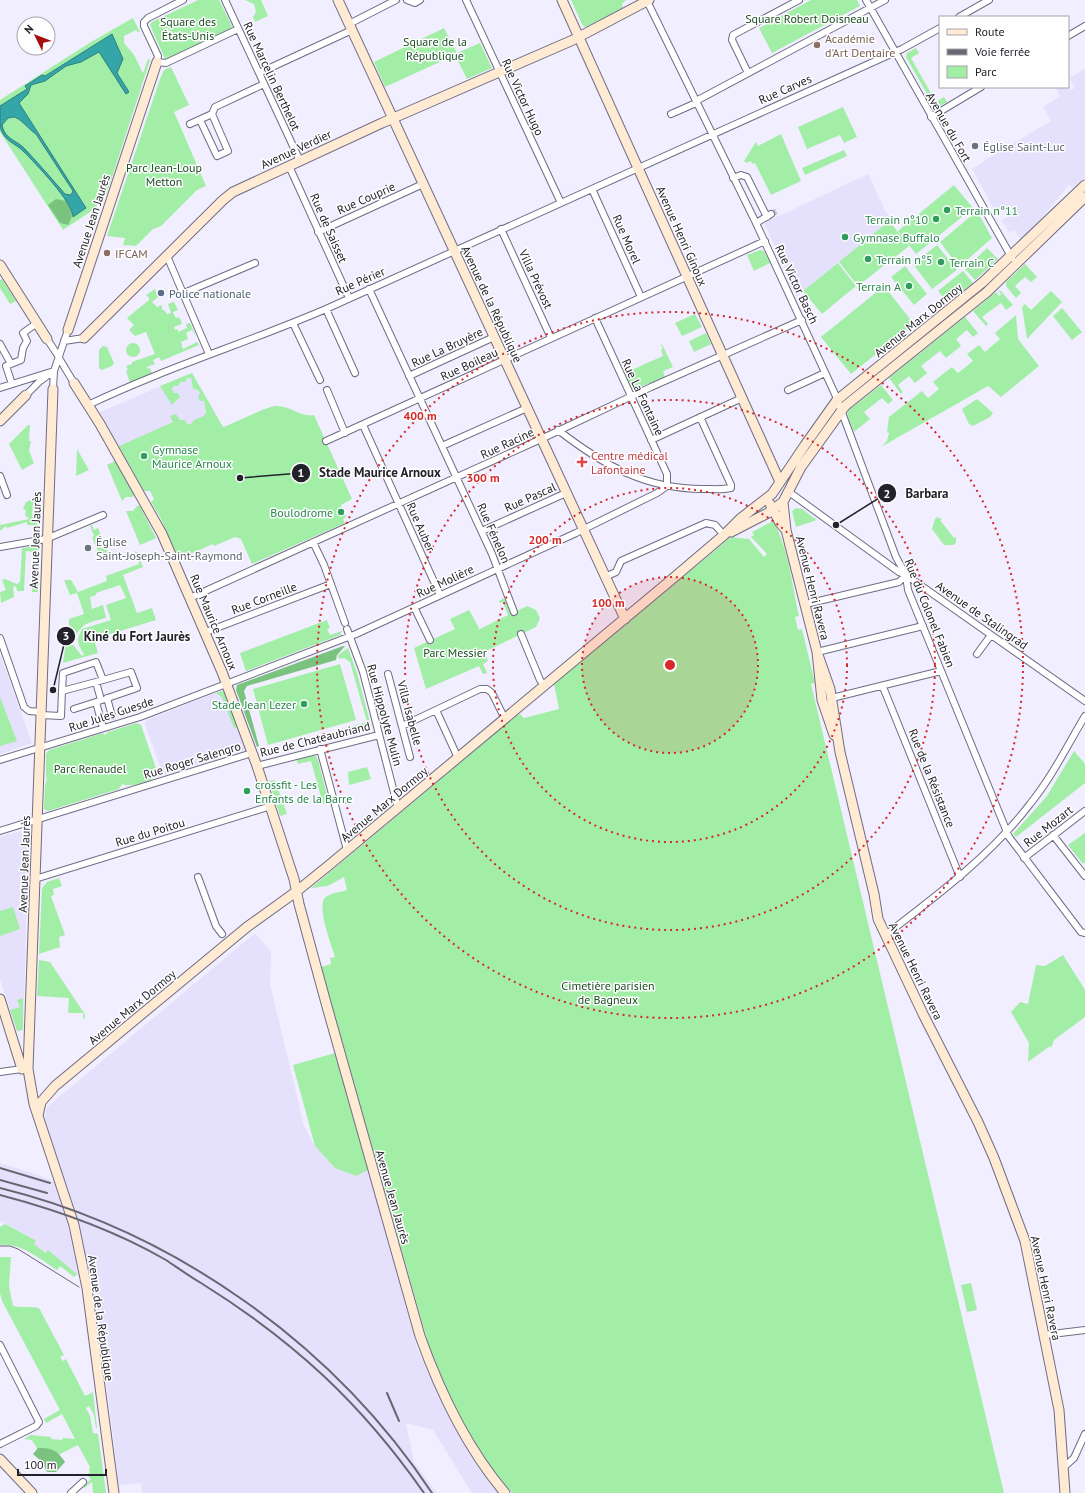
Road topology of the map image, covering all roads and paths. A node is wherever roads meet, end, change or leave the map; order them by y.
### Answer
1 (183, 0) edge
2 (225, 0) edge
3 (338, 0) edge
4 (396, 0) edge
5 (407, 0) edge
6 (420, 0) edge
7 (466, 0) edge
8 (562, 0) edge
9 (799, 0) edge
10 (866, 0) edge
11 (885, 0) edge
12 (989, 0) edge
13 (644, 1) edge
14 (176, 2) edge
15 (870, 8) junction
16 (961, 16) edge
17 (1085, 26) edge
18 (350, 27) junction
19 (238, 29) junction
20 (939, 29) edge
21 (1069, 35) edge
22 (579, 37) junction
23 (895, 52) junction
24 (157, 62) junction
25 (500, 72) junction
26 (259, 73) junction
27 (748, 73) junction
28 (264, 84) junction
29 (979, 88) edge
30 (696, 102) junction
31 (212, 114) junction
32 (671, 114) dead end
33 (930, 117) junction
34 (392, 119) junction
35 (200, 120) junction
36 (190, 124) dead end
37 (712, 135) junction
38 (300, 161) junction
39 (289, 166) junction
40 (638, 169) junction
41 (733, 178) junction
42 (423, 184) junction
43 (1085, 184) edge
44 (592, 189) junction
45 (1085, 197) edge
46 (561, 203) junction
47 (756, 222) junction
48 (501, 229) junction
49 (318, 232) junction
50 (765, 241) junction
51 (454, 252) junction
52 (167, 256) junction
53 (1010, 256) junction
54 (255, 262) dead end
55 (1016, 264) junction
56 (0, 265) edge
57 (687, 277) junction
58 (368, 290) junction
59 (184, 293) junction
60 (641, 297) junction
61 (349, 298) junction
62 (326, 309) junction
63 (595, 318) junction
64 (802, 320) junction
65 (38, 323) junction
66 (293, 323) junction
67 (68, 330) joint
68 (494, 337) junction
69 (84, 338) joint
70 (551, 338) junction
71 (47, 339) joint
72 (64, 341) junction
73 (0, 344) edge
74 (209, 354) junction
75 (722, 355) junction
76 (59, 358) junction
77 (504, 360) junction
78 (5, 366) edge
79 (54, 371) junction
80 (355, 373) dead end
81 (825, 373) junction
82 (409, 376) junction
83 (320, 380) dead end
84 (74, 383) joint
85 (12, 384) junction
86 (0, 388) edge
87 (53, 389) joint
88 (327, 390) dead end
89 (788, 390) dead end
90 (26, 395) joint
91 (631, 396) junction
92 (742, 398) junction
93 (420, 399) junction
94 (837, 400) junction
95 (88, 405) junction
96 (527, 408) junction
97 (841, 410) junction
98 (700, 417) junction
99 (0, 421) edge
100 (363, 425) junction
101 (558, 430) junction
102 (345, 433) junction
103 (541, 439) junction
104 (651, 440) junction
105 (326, 441) dead end
106 (442, 446) junction
107 (0, 476) edge
108 (456, 478) junction
109 (779, 483) junction
110 (666, 486) junction
111 (789, 492) junction
112 (566, 493) junction
113 (7, 495) dead end
114 (768, 499) junction
115 (783, 502) junction
116 (399, 504) junction
117 (774, 509) junction
118 (103, 515) dead end
119 (583, 529) junction
120 (786, 530) junction
121 (482, 532) junction
122 (724, 535) junction
123 (46, 539) junction
124 (313, 542) junction
125 (0, 547) edge
126 (497, 569) junction
127 (906, 574) junction
128 (606, 577) junction
129 (330, 584) junction
130 (440, 595) junction
131 (190, 598) junction
132 (806, 604) junction
133 (416, 611) dead end
134 (514, 612) dead end
135 (625, 619) junction
136 (345, 622) dead end
137 (923, 626) junction
138 (347, 629) dead end
139 (206, 632) junction
140 (521, 634) dead end
141 (991, 635) junction
142 (350, 637) junction
143 (0, 638) edge
144 (430, 640) dead end
145 (816, 652) junction
146 (977, 654) dead end
147 (941, 672) junction
148 (388, 674) dead end
149 (103, 680) junction
150 (96, 682) junction
151 (227, 683) junction
152 (544, 685) junction
153 (883, 687) junction
154 (62, 691) junction
155 (832, 698) junction
156 (101, 700) junction
157 (1085, 701) edge
158 (74, 709) dead end
159 (436, 710) junction
160 (41, 714) junction
161 (112, 716) dead end
162 (1085, 716) edge
163 (505, 719) junction
164 (402, 726) junction
165 (103, 728) junction
166 (379, 735) junction
167 (39, 748) junction
168 (320, 749) junction
169 (840, 752) junction
170 (252, 753) junction
171 (410, 757) dead end
172 (458, 758) junction
173 (0, 760) edge
174 (257, 766) junction
175 (271, 806) junction
176 (398, 808) junction
177 (1085, 811) edge
178 (37, 820) junction
179 (0, 831) edge
180 (1006, 832) junction
181 (1053, 835) junction
182 (347, 850) junction
183 (1024, 858) junction
184 (1085, 876) edge
185 (198, 877) dead end
186 (960, 877) junction
187 (35, 879) junction
188 (297, 891) junction
189 (874, 894) junction
190 (888, 933) junction
191 (222, 934) dead end
192 (1085, 934) edge
193 (0, 999) edge
194 (4, 1022) edge
195 (934, 1034) junction
196 (28, 1035) junction
197 (19, 1054) junction
198 (22, 1069) joint
199 (0, 1072) edge
200 (55, 1086) junction
201 (32, 1092) junction
202 (34, 1104) joint
203 (38, 1116) junction
204 (1085, 1330) edge
205 (1044, 1335) junction
206 (0, 1344) edge
207 (1085, 1434) edge
208 (0, 1444) edge
209 (0, 1459) edge
210 (1064, 1467) junction
211 (83, 1482) dead end
212 (32, 1493) edge
213 (71, 1493) edge
214 (114, 1493) edge
215 (505, 1493) edge
216 (1065, 1493) edge

1 - 14 street
2 - 19 street, Rue Marcelin Berthelot
3 - 18 main road, Avenue de la République
4 - 18 street
5 - 6 street
7 - 25 street, Rue Victor Hugo
8 - 22 main road, Avenue Henri Ginoux
9 - 27 street
10 - 15 street, Avenue du Fort
11 - 15 street
12 - 16 street
13 - 22 main road, Avenue Verdier
13 - 30 street, Rue Victor Basch
14 - 24 street
15 - 23 street, Avenue du Fort
15 - 27 street
17 - 21 street
18 - 26 street
18 - 34 main road, Avenue de la République
19 - 24 street
19 - 26 street, Rue Marcelin Berthelot
20 - 23 street, Rue Carves
22 - 25 main road, Avenue Verdier
22 - 40 main road, Avenue Henri Ginoux
23 - 33 street, Avenue du Fort
23 - 37 street, Rue Carves
24 - 67 main road, Avenue Jean Jaurès
25 - 34 main road, Avenue Verdier
25 - 46 street, Rue Victor Hugo
26 - 28 street, Rue Marcelin Berthelot
27 - 30 street
28 - 31 street
28 - 38 street, Rue Marcelin Berthelot
29 - 33 street
30 - 32 street
30 - 37 street, Rue Victor Basch
31 - 35 street
31 - 35 street
33 - 53 street, Avenue du Fort
34 - 38 main road, Avenue Verdier
34 - 42 main road, Avenue de la République
35 - 36 street
37 - 40 street, Rue Carves
37 - 41 street, Rue Victor Basch
38 - 39 main road, Avenue Verdier
39 - 49 street, Rue de Saisset
39 - 52 main road, Avenue Verdier
40 - 44 street, Rue Périer
40 - 57 main road, Avenue Henri Ginoux
41 - 47 street, Rue Victor Basch
41 - 47 street
42 - 49 street, Rue Couprie
42 - 51 main road, Avenue de la République
43 - 53 main road, Avenue Marx Dormoy
44 - 46 street, Rue Périer
44 - 60 street, Rue Morel
45 - 55 main road, Avenue Marx Dormoy
46 - 48 street, Rue Périer
47 - 50 street, Rue Victor Basch
48 - 51 street, Rue Périer
48 - 70 street, Villa Prévost
49 - 61 street, Rue de Saisset
50 - 57 street, Rue Boileau
50 - 64 street, Rue Victor Basch
51 - 58 street, Rue Périer
51 - 68 main road, Avenue de la République
52 - 59 street
52 - 69 main road, Avenue Verdier
53 - 55 street, Avenue du Fort
53 - 94 main road, Avenue Marx Dormoy
54 - 59 street
55 - 97 main road, Avenue Marx Dormoy
56 - 65 main road, Rue Maurice Arnoux
57 - 60 street, Rue Boileau
57 - 75 main road, Avenue Henri Ginoux
58 - 61 street, Rue Périer
58 - 82 street, Rue Fénelon
59 - 74 street
60 - 63 street, Rue Boileau
61 - 62 street, Rue Périer
62 - 66 street, Rue Périer
62 - 80 street
63 - 70 street, Rue Boileau
63 - 91 street, Rue La Fontaine
64 - 75 street, Rue Racine
64 - 81 street, Rue Victor Basch
65 - 71 main road, Rue Maurice Arnoux
65 - 78 street
66 - 74 street, Rue Périer
66 - 83 street
67 - 72 street, Avenue Jean Jaurès
68 - 77 main road, Avenue de la République
68 - 82 street, Rue La Bruyère
69 - 72 street, Avenue Verdier
70 - 77 street, Rue Boileau
71 - 76 street, Rue Maurice Arnoux
72 - 76 street, Avenue Jean Jaurès
73 - 78 street
74 - 95 street, Rue Périer
75 - 91 street, Rue Racine
75 - 92 main road, Avenue Henri Ginoux
76 - 79 street, Avenue Jean Jaurès
76 - 84 street, Rue Maurice Arnoux
77 - 93 street, Rue Boileau
77 - 96 main road, Avenue de la République
78 - 85 street
79 - 85 street
79 - 87 street, Avenue Jean Jaurès
79 - 90 street
81 - 89 street
81 - 94 street, Rue Victor Basch
82 - 93 street, Rue Fénelon
84 - 95 main road, Rue Maurice Arnoux
85 - 86 street
87 - 123 main road, Avenue Jean Jaurès
88 - 102 street
90 - 99 main road
91 - 101 street, Rue Racine
91 - 104 street, Rue La Fontaine
92 - 98 street
92 - 109 main road, Avenue Henri Ginoux
93 - 100 street, Rue Boileau
93 - 106 street, Rue Fénelon
94 - 97 street, Rue du Colonel Fabien
94 - 109 main road, Avenue Marx Dormoy
95 - 131 main road, Rue Maurice Arnoux
96 - 103 main road, Avenue de la République
96 - 106 street
97 - 111 main road, Avenue Marx Dormoy
97 - 127 street, Rue du Colonel Fabien
98 - 104 street
98 - 110 street
100 - 102 street, Rue Boileau
100 - 116 street, Rue Auber
101 - 103 street, Rue Racine
101 - 110 street
102 - 105 street, Rue Boileau
103 - 108 street, Rue Racine
103 - 112 main road, Avenue de la République
104 - 110 street, Rue La Fontaine
106 - 108 street, Rue Fénelon
107 - 113 street
108 - 116 street, Rue Racine
108 - 121 street, Rue Fénelon
109 - 111 main road
109 - 114 main road, Avenue Marx Dormoy
110 - 119 street, Rue Molière
111 - 115 main road, Avenue Marx Dormoy
111 - 127 street, Avenue de Stalingrad
112 - 119 main road, Avenue de la République
112 - 121 street, Rue Pascal
114 - 117 main road, Avenue Henri Ravera
114 - 122 main road, Avenue Marx Dormoy
115 - 117 main road, Avenue Marx Dormoy
115 - 120 main road, Avenue Henri Ravera
116 - 124 street, Rue Racine
116 - 130 street, Rue Auber
117 - 120 main road, Avenue Henri Ravera
117 - 122 main road, Avenue Marx Dormoy
118 - 123 street
119 - 126 street, Rue Molière
119 - 128 main road, Avenue de la République
120 - 132 main road, Avenue Henri Ravera
121 - 126 street, Rue Fénelon
122 - 128 street
122 - 135 main road, Avenue Marx Dormoy
123 - 125 street
123 - 160 main road, Avenue Jean Jaurès
124 - 129 street
124 - 131 street, Rue Racine
126 - 130 street, Rue Molière
126 - 134 street, Rue Fénelon
127 - 132 street
127 - 137 street, Rue du Colonel Fabien
127 - 141 street, Avenue de Stalingrad
128 - 135 main road, Avenue de la République
129 - 136 street
129 - 139 street, Rue Corneille
130 - 142 street, Rue Molière
131 - 139 main road, Rue Maurice Arnoux
132 - 145 main road, Avenue Henri Ravera
133 - 144 street
135 - 152 main road, Avenue Marx Dormoy
137 - 145 street
137 - 147 street, Rue du Colonel Fabien
138 - 142 street, Rue Hippolyte Mulin
139 - 151 main road, Rue Maurice Arnoux
140 - 152 street
141 - 146 street
141 - 157 street, Avenue de Stalingrad
142 - 151 street, Rue Molière
142 - 166 street, Rue Hippolyte Mulin
143 - 160 street
145 - 155 main road, Avenue Henri Ravera
145 - 169 main road, Avenue Henri Ravera
147 - 153 street
147 - 180 street, Rue du Colonel Fabien
148 - 164 street, Villa Isabelle
149 - 150 street
149 - 154 street
149 - 156 street
150 - 154 street
150 - 156 street
151 - 165 street, Rue Jules Guesde
151 - 170 main road, Rue Maurice Arnoux
152 - 163 main road, Avenue Marx Dormoy
153 - 155 street
153 - 186 street, Rue de la Résistance
154 - 160 street
155 - 169 main road, Avenue Henri Ravera
156 - 158 street
156 - 161 street
156 - 165 street
159 - 163 street
159 - 164 street
159 - 172 street
160 - 167 main road, Avenue Jean Jaurès
162 - 180 street
163 - 172 main road, Avenue Marx Dormoy
164 - 171 street, Villa Isabelle
165 - 167 street, Rue Jules Guesde
166 - 168 street, Rue de Chateaubriand
166 - 176 street, Rue Hippolyte Mulin
167 - 173 street, Rue Jules Guesde
167 - 178 main road, Avenue Jean Jaurès
168 - 174 street, Rue de Chateaubriand
168 - 182 street
169 - 189 main road, Avenue Henri Ravera
170 - 174 main road, Rue Maurice Arnoux
170 - 178 street, Rue Roger Salengro
172 - 176 main road, Avenue Marx Dormoy
174 - 175 main road, Rue Maurice Arnoux
175 - 187 street, Rue du Poitou
175 - 188 main road, Rue Maurice Arnoux
176 - 182 main road, Avenue Marx Dormoy
177 - 181 street, Rue Mozart
178 - 179 street, Rue Roger Salengro
178 - 187 main road, Avenue Jean Jaurès
180 - 183 street, Rue du Colonel Fabien
180 - 186 street
181 - 183 street, Rue Mozart
181 - 184 street
182 - 188 main road, Avenue Marx Dormoy
183 - 192 street, Rue du Colonel Fabien
185 - 191 street
186 - 190 street
187 - 196 main road, Avenue Jean Jaurès
188 - 200 main road, Avenue Marx Dormoy
188 - 215 main road, Avenue Jean Jaurès
189 - 190 main road, Avenue Henri Ravera
189 - 195 main road, Avenue Henri Ravera
190 - 195 main road, Avenue Henri Ravera
193 - 194 main road
194 - 197 main road
195 - 205 main road, Avenue Henri Ravera
196 - 197 main road, Avenue Jean Jaurès
196 - 201 main road, Avenue Jean Jaurès
197 - 198 main road
198 - 199 street
200 - 201 main road, Avenue Marx Dormoy
200 - 203 main road, Avenue Marx Dormoy
201 - 202 main road, Avenue Jean Jaurès
202 - 203 main road, Avenue de la République
203 - 214 main road, Avenue de la République
204 - 205 street
205 - 210 main road, Avenue Henri Ravera
206 - 208 street
207 - 210 street
209 - 212 main road
210 - 216 main road, Avenue Henri Ravera
211 - 213 street

